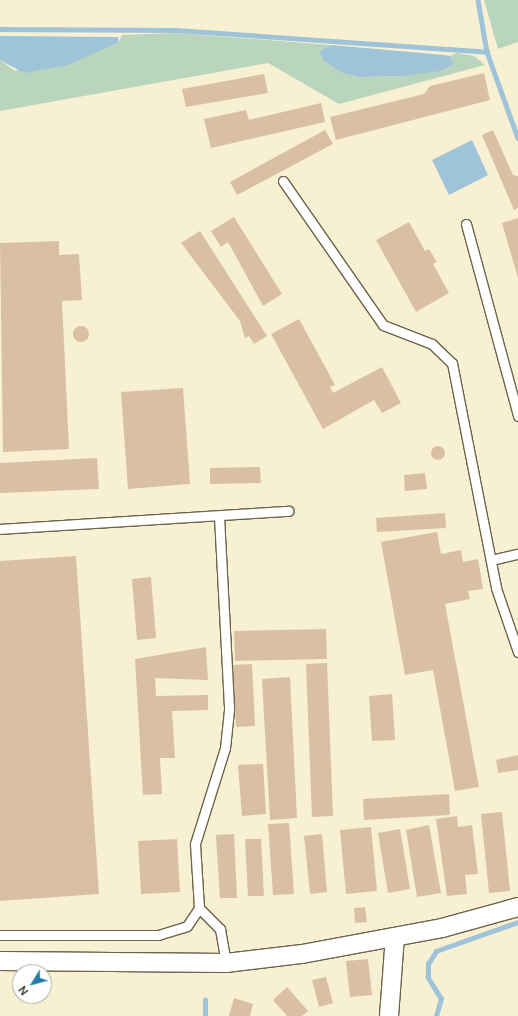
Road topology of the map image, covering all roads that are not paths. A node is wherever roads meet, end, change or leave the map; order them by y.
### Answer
1 (283, 181) dead end
2 (466, 224) dead end
3 (518, 416) edge
4 (288, 512) dead end
5 (219, 516) junction
6 (0, 529) edge
7 (518, 554) edge
8 (491, 560) junction
9 (518, 652) edge
10 (518, 907) edge
11 (199, 908) junction
12 (0, 935) edge
13 (395, 936) junction
14 (0, 961) edge
15 (226, 963) junction
16 (389, 1016) edge

1 - 8 lane
2 - 3 lane
4 - 5 lane
5 - 6 lane
5 - 11 lane
7 - 8 lane
8 - 9 lane
10 - 13 street
11 - 12 lane
11 - 15 lane
13 - 15 street
13 - 16 street
14 - 15 street

